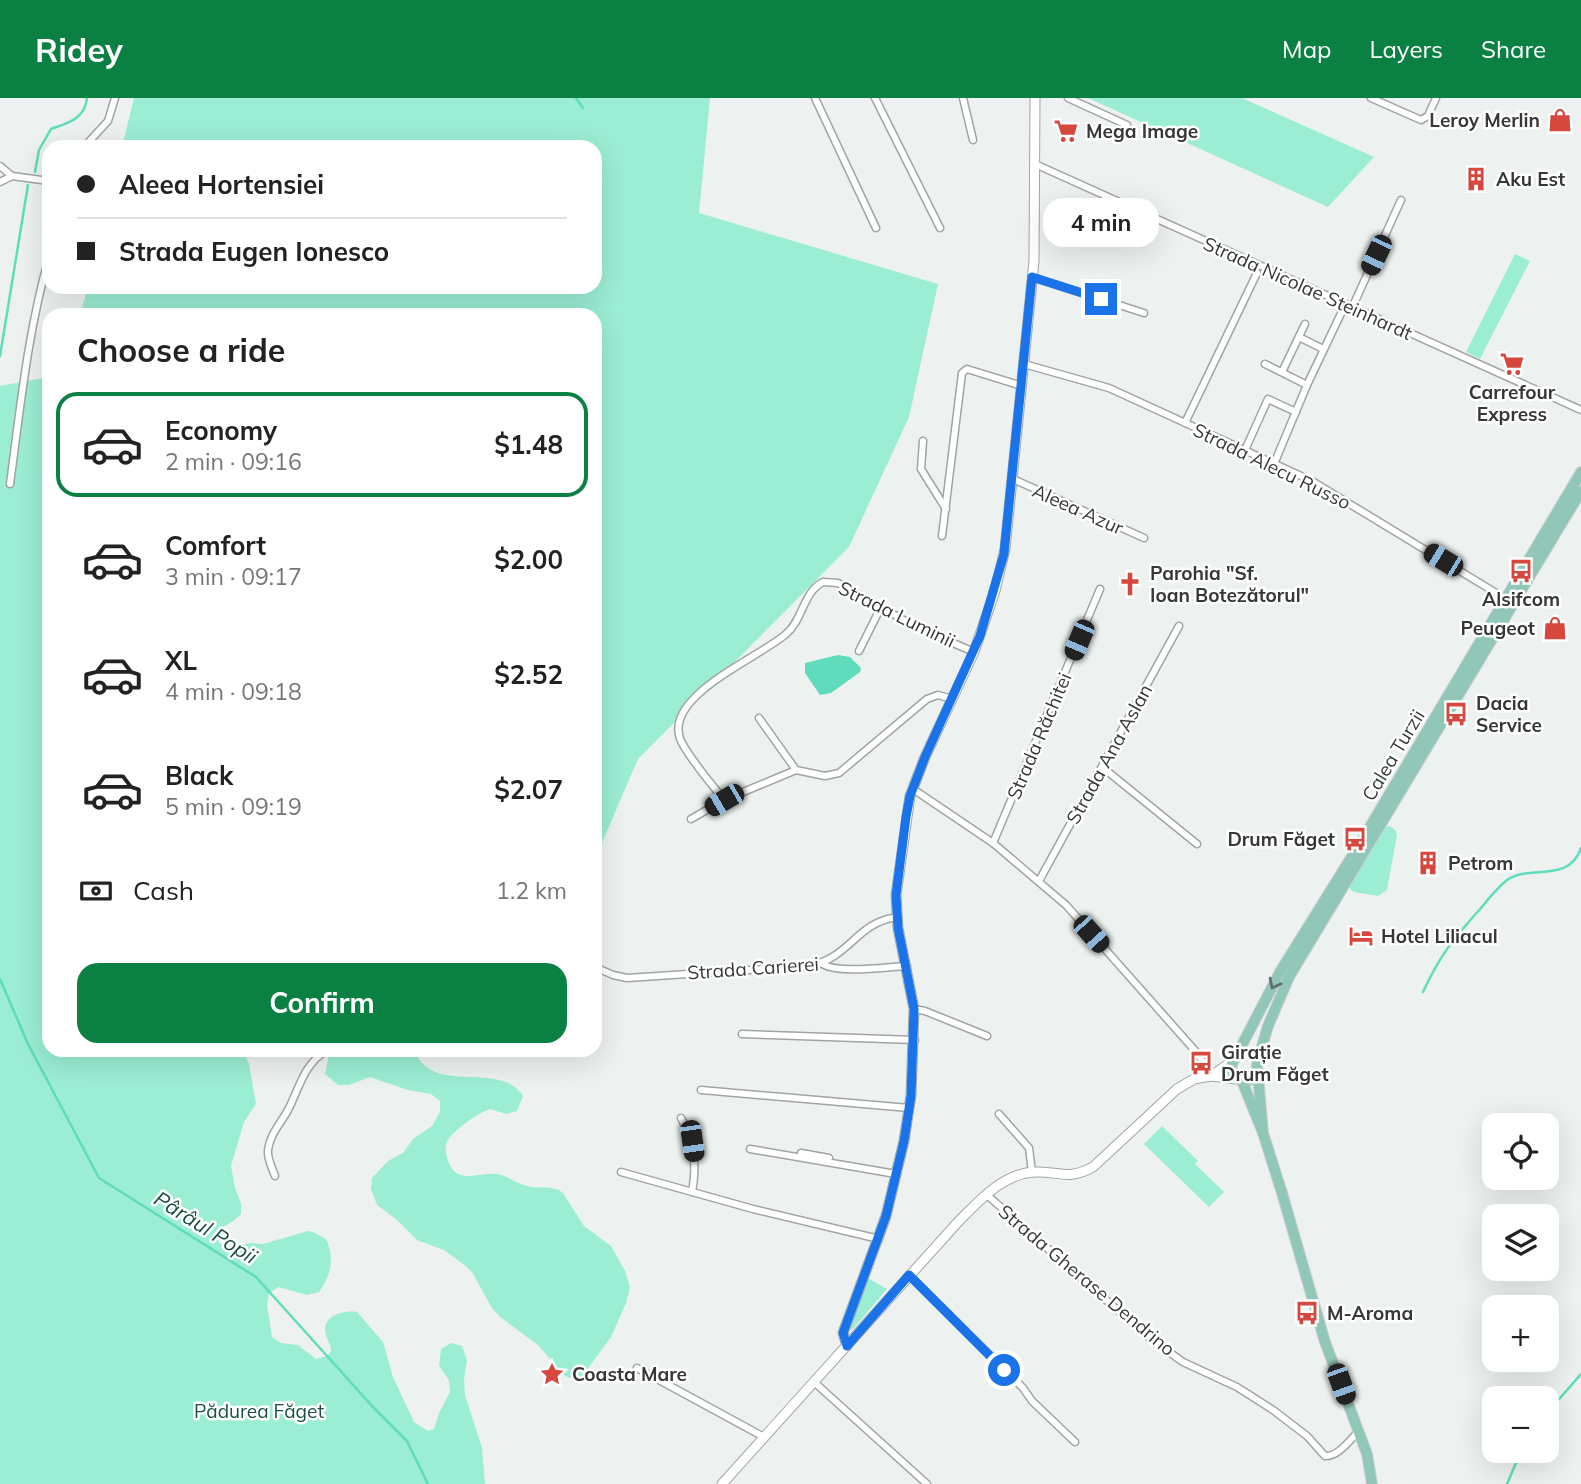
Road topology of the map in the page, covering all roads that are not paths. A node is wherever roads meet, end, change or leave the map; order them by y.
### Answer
1 (115, 98) edge
2 (816, 98) edge
3 (875, 98) edge
4 (963, 98) edge
5 (1035, 98) edge
6 (1068, 98) edge
7 (1371, 98) edge
8 (1436, 98) edge
9 (1127, 125) dead end
10 (90, 140) edge
11 (973, 140) dead end
12 (1035, 164) junction
13 (0, 166) edge
14 (12, 176) junction
15 (42, 180) edge
16 (0, 182) edge
17 (1401, 200) dead end
18 (876, 228) dead end
19 (940, 228) dead end
20 (1256, 273) dead end
21 (1032, 277) junction
22 (42, 282) edge
23 (1348, 307) junction
24 (1144, 313) dead end
25 (1305, 324) dead end
26 (1299, 337) junction
27 (1323, 349) junction
28 (1024, 364) junction
29 (1265, 364) dead end
30 (1282, 372) junction
31 (1307, 384) junction
32 (1022, 386) junction
33 (1581, 410) edge
34 (1296, 412) junction
35 (1185, 424) junction
36 (922, 441) dead end
37 (1245, 450) junction
38 (1274, 464) junction
39 (1581, 472) edge
40 (1013, 479) junction
41 (10, 484) dead end
42 (1581, 493) edge
43 (946, 509) junction
44 (942, 536) dead end
45 (1144, 538) dead end
46 (1100, 589) dead end
47 (1506, 599) junction
48 (881, 607) junction
49 (1178, 626) dead end
50 (859, 651) dead end
51 (974, 652) junction
52 (952, 699) junction
53 (759, 718) dead end
54 (1102, 767) junction
55 (796, 770) junction
56 (913, 789) junction
57 (724, 800) junction
58 (691, 819) dead end
59 (993, 844) junction
60 (1197, 844) dead end
61 (1039, 881) junction
62 (897, 917) junction
63 (821, 964) junction
64 (907, 967) junction
65 (602, 970) edge
66 (914, 1009) junction
67 (742, 1034) dead end
68 (987, 1036) dead end
69 (915, 1040) junction
70 (316, 1057) edge
71 (1235, 1059) junction
72 (1257, 1068) junction
73 (1211, 1076) junction
74 (1239, 1080) junction
75 (701, 1090) dead end
76 (909, 1108) junction
77 (999, 1114) dead end
78 (681, 1118) dead end
79 (1263, 1133) junction
80 (750, 1149) dead end
81 (801, 1153) dead end
82 (621, 1172) dead end
83 (1032, 1172) junction
84 (894, 1173) junction
85 (275, 1177) dead end
86 (692, 1192) junction
87 (988, 1195) junction
88 (879, 1239) junction
89 (909, 1275) junction
90 (847, 1346) junction
91 (638, 1367) dead end
92 (814, 1382) junction
93 (1359, 1431) junction
94 (764, 1437) junction
95 (1075, 1441) dead end
96 (722, 1484) edge
97 (927, 1484) edge
98 (1372, 1484) edge

1 - 10 street
2 - 18 street
3 - 19 street
4 - 11 street
5 - 12 street
6 - 9 street
7 - 8 street
12 - 21 street
12 - 23 street, Strada Nicolae Steinhardt
13 - 14 street
14 - 15 street
14 - 16 street
17 - 23 street
20 - 35 street
21 - 24 street
21 - 28 street
22 - 41 street
23 - 27 street
23 - 33 street, Strada Nicolae Steinhardt
25 - 26 street
26 - 27 street
26 - 30 street
27 - 31 street
28 - 32 street
28 - 35 street, Strada Alecu Russo
29 - 30 street
30 - 31 street
31 - 34 street
32 - 40 street
32 - 43 street
34 - 37 street
34 - 38 street
35 - 37 street, Strada Alecu Russo
36 - 43 street
37 - 38 street, Strada Alecu Russo
38 - 47 street, Strada Alecu Russo
39 - 47 main road, Calea Turzii
40 - 45 street, Aleea Azur
40 - 51 street
42 - 72 main road, Calea Turzii
43 - 44 street
46 - 59 street, Strada Răchitei
47 -> 71 main road, Calea Turzii
48 - 50 street
48 - 51 street, Strada Luminii
48 - 57 street, Strada Luminii
49 - 54 street, Strada Ana Aslan
51 - 52 street
52 - 55 street
52 - 56 street
53 - 55 street
54 - 60 street
54 - 61 street, Strada Ana Aslan
55 - 57 street
56 - 59 street
56 - 62 street
57 - 58 street
59 - 61 street
61 - 73 street
62 - 63 street, Strada Carierei
62 - 64 street
63 - 64 street
63 - 65 street, Strada Carierei
64 - 66 street
66 - 68 street
66 - 69 street
67 - 69 street
69 - 76 street
70 - 85 street
71 - 72 main road
71 - 73 street
71 - 74 main road, Calea Turzii
72 - 74 main road
72 - 79 main road, Calea Turzii
73 - 74 street
73 - 83 street
74 - 79 main road, Calea Turzii
75 - 76 street
76 - 84 street
77 - 83 street
78 - 86 street
79 - 93 main road, Calea Turzii
80 - 84 street
81 - 84 street
82 - 86 street
83 - 87 street
84 - 88 street
86 - 88 street
87 - 89 street
87 - 93 street, Strada Gherase Dendrino
88 - 90 street
89 - 90 street
89 - 95 street
90 - 92 street
91 - 94 street
92 - 94 street
92 - 97 street
93 - 98 main road, Calea Turzii
94 - 96 street

